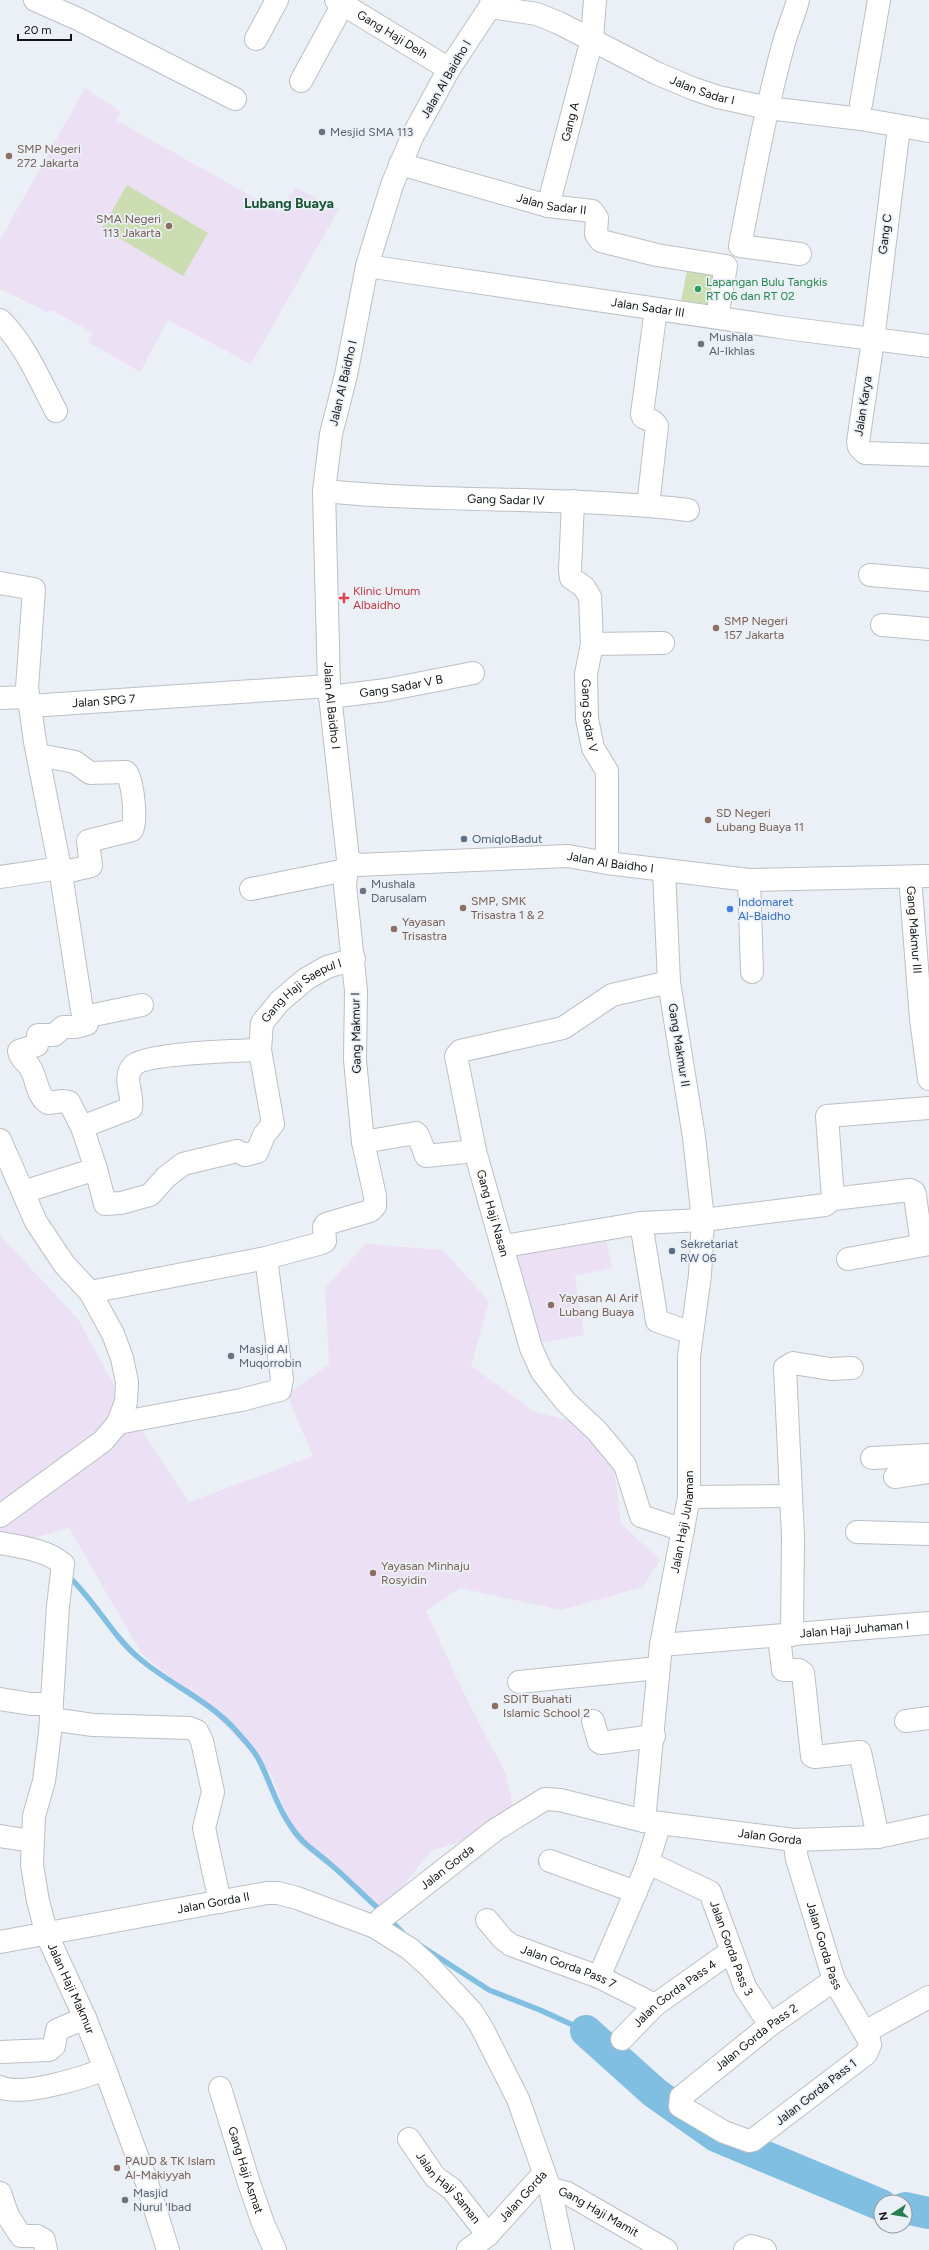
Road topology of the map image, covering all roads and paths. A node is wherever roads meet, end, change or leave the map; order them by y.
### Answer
1 (35, 0) edge
2 (277, 0) edge
3 (595, 0) edge
4 (798, 0) edge
5 (879, 0) edge
6 (339, 2) edge
7 (491, 4) edge
8 (256, 39) dead end
9 (592, 39) junction
10 (449, 69) junction
11 (301, 80) dead end
12 (235, 99) dead end
13 (861, 104) dead end
14 (768, 108) junction
15 (898, 127) junction
16 (929, 131) edge
17 (400, 164) junction
18 (548, 206) junction
19 (800, 254) dead end
20 (367, 266) junction
21 (656, 309) junction
22 (717, 317) junction
23 (0, 320) edge
24 (873, 340) junction
25 (929, 346) edge
26 (56, 411) dead end
27 (929, 455) edge
28 (324, 491) junction
29 (573, 501) junction
30 (648, 506) junction
31 (688, 510) dead end
32 (870, 575) dead end
33 (929, 580) edge
34 (0, 583) edge
35 (882, 625) dead end
36 (929, 629) edge
37 (663, 643) dead end
38 (592, 644) junction
39 (472, 672) dead end
40 (329, 692) junction
41 (0, 698) edge
42 (29, 701) junction
43 (38, 755) junction
44 (607, 863) junction
45 (347, 865) junction
46 (60, 870) junction
47 (664, 870) junction
48 (920, 876) edge
49 (0, 877) edge
50 (749, 880) junction
51 (251, 889) dead end
52 (354, 959) junction
53 (752, 972) dead end
54 (669, 982) junction
55 (142, 1005) dead end
56 (84, 1017) junction
57 (260, 1050) junction
58 (929, 1079) edge
59 (929, 1108) edge
60 (82, 1127) junction
61 (0, 1140) edge
62 (363, 1142) junction
63 (475, 1151) junction
64 (96, 1169) junction
65 (23, 1192) junction
66 (833, 1199) junction
67 (702, 1220) junction
68 (641, 1223) junction
69 (925, 1245) edge
70 (504, 1246) junction
71 (266, 1258) junction
72 (848, 1259) dead end
73 (90, 1292) junction
74 (692, 1333) junction
75 (852, 1368) dead end
76 (118, 1423) junction
77 (929, 1455) edge
78 (872, 1458) dead end
79 (929, 1472) edge
80 (895, 1477) dead end
81 (790, 1496) junction
82 (689, 1497) junction
83 (0, 1516) edge
84 (683, 1530) junction
85 (856, 1532) dead end
86 (929, 1534) edge
87 (0, 1543) edge
88 (929, 1623) edge
89 (785, 1636) junction
90 (661, 1645) junction
91 (658, 1668) junction
92 (519, 1682) dead end
93 (0, 1699) edge
94 (52, 1712) junction
95 (929, 1718) edge
96 (594, 1721) dead end
97 (906, 1721) dead end
98 (654, 1736) junction
99 (652, 1822) junction
100 (929, 1826) edge
101 (0, 1836) edge
102 (878, 1837) junction
103 (794, 1840) junction
104 (32, 1841) junction
105 (550, 1861) dead end
106 (646, 1868) junction
107 (636, 1892) junction
108 (220, 1902) junction
109 (383, 1918) junction
110 (487, 1920) dead end
111 (47, 1935) junction
112 (0, 1942) edge
113 (730, 1952) junction
114 (599, 1977) junction
115 (834, 1980) junction
116 (929, 1997) edge
117 (656, 2005) junction
118 (85, 2018) junction
119 (770, 2025) junction
120 (622, 2038) dead end
121 (868, 2039) junction
122 (0, 2052) edge
123 (105, 2069) junction
124 (0, 2087) edge
125 (220, 2088) dead end
126 (758, 2137) joint
127 (409, 2139) dead end
128 (547, 2181) junction
129 (0, 2193) edge
130 (488, 2235) junction
131 (266, 2247) edge
132 (46, 2250) edge
133 (168, 2250) edge
134 (468, 2250) edge
135 (563, 2250) edge
136 (666, 2250) edge
137 (745, 2250) edge
138 (765, 2250) edge

1 - 12 street
2 - 8 street
3 - 9 street, Gang A
4 - 14 street
5 - 13 street
6 - 10 street, Gang Haji Deih
6 - 11 street
7 - 9 street, Jalan Sadar I
7 - 10 street, Jalan Al Baidho I
9 - 14 street, Jalan Sadar I
9 - 18 street, Gang A
10 - 17 street, Jalan Al Baidho I
14 - 15 street, Jalan Sadar I
14 - 19 street
15 - 16 street, Jalan Sadar I
15 - 24 street, Gang C
17 - 18 street, Jalan Sadar II
17 - 20 street, Jalan Al Baidho I
18 - 22 street, Jalan Sadar II
20 - 21 street, Jalan Sadar III
20 - 28 street, Jalan Al Baidho I
21 - 22 street, Jalan Sadar III
21 - 30 street
22 - 24 street, Jalan Sadar III
23 - 26 street
24 - 25 street, Jalan Sadar III
24 - 27 street, Jalan Karya
28 - 29 street, Gang Sadar IV
28 - 40 street, Jalan Al Baidho I
29 - 30 street, Gang Sadar IV
29 - 38 street, Gang Sadar V
30 - 31 street, Gang Sadar IV
32 - 33 street
34 - 42 street
35 - 36 street
37 - 38 street
38 - 44 street, Gang Sadar V
39 - 40 street, Gang Sadar V B
40 - 42 street, Jalan SPG 7
40 - 45 street, Jalan Al Baidho I
41 - 42 street, Jalan SPG 7
42 - 43 street
43 - 46 street
43 - 46 street
44 - 45 street, Jalan Al Baidho I
44 - 47 street, Jalan Al Baidho I
45 - 51 street
45 - 52 street, Gang Makmur I
46 - 49 street
46 - 56 street
47 - 50 street, Jalan Al Baidho I
47 - 54 street, Gang Makmur II
48 - 50 street, Jalan Al Baidho I
48 - 58 street, Gang Makmur III
50 - 53 street
52 - 57 street, Gang Haji Saepul I
52 - 62 street, Gang Makmur I
54 - 63 street, Gang Haji Nasan
54 - 67 street, Gang Makmur II
55 - 56 street
56 - 60 street
57 - 60 street
57 - 64 street, Gang Haji Saepul I
59 - 66 street
60 - 64 street
61 - 65 street
62 - 63 street
62 - 71 street, Gang Makmur I
63 - 70 street, Gang Haji Nasan
64 - 65 street
65 - 73 street
66 - 67 street
66 - 69 street
67 - 68 street
67 - 74 street, Jalan Haji Juhaman
68 - 70 street
68 - 74 street
69 - 72 street
70 - 84 street, Gang Haji Nasan
71 - 73 street
71 - 76 street
73 - 76 street
74 - 82 street, Jalan Haji Juhaman
75 - 81 street
76 - 83 street
77 - 78 street
79 - 80 street
81 - 82 street
81 - 89 street
82 - 84 street, Jalan Haji Juhaman
84 - 90 street, Jalan Haji Juhaman
85 - 86 street
87 - 94 street, Jalan Haji Makmur
88 - 89 street, Jalan Haji Juhaman I
89 - 90 street, Jalan Haji Juhaman I
89 - 102 street
90 - 91 street, Jalan Haji Juhaman
91 - 92 street
91 - 98 street, Jalan Haji Juhaman
93 - 94 street
94 - 104 street, Jalan Haji Makmur
94 - 108 street
95 - 97 street
96 - 98 street
98 - 99 street, Jalan Haji Juhaman
99 - 103 street, Jalan Gorda
99 - 106 street, Jalan Haji Juhaman
99 - 109 street, Jalan Gorda
100 - 102 street, Jalan Gorda
101 - 104 street
102 - 103 street, Jalan Gorda
103 - 115 street, Jalan Gorda Pass
104 - 111 street, Jalan Haji Makmur
105 - 107 street
106 - 107 street
106 - 113 street, Jalan Gorda Pass 3
107 - 114 street
108 - 109 street, Jalan Gorda II
108 - 111 street, Jalan Gorda II
109 - 128 street, Jalan Gorda
110 - 114 street, Jalan Gorda Pass 7
111 - 112 street, Jalan Gorda II
111 - 118 street, Jalan Haji Makmur
113 - 117 street, Jalan Gorda Pass 4
113 - 119 street, Jalan Gorda Pass 3
114 - 117 street, Jalan Gorda Pass 7
115 - 119 street, Jalan Gorda Pass 2
115 - 121 street, Jalan Gorda Pass
116 - 121 street
117 - 120 street, Jalan Gorda Pass 4
118 - 122 street
118 - 123 street, Jalan Haji Makmur
119 - 126 street, Jalan Gorda Pass 2
121 - 126 street, Jalan Gorda Pass 1
123 - 124 street
123 - 133 street, Jalan Haji Makmur
125 - 131 street, Gang Haji Asmat
127 - 130 street, Jalan Haji Saman
128 - 130 street, Jalan Gorda
128 - 135 street
128 - 136 street, Gang Haji Mamit
129 - 132 street
130 - 134 street, Jalan Gorda
137 - 138 street

